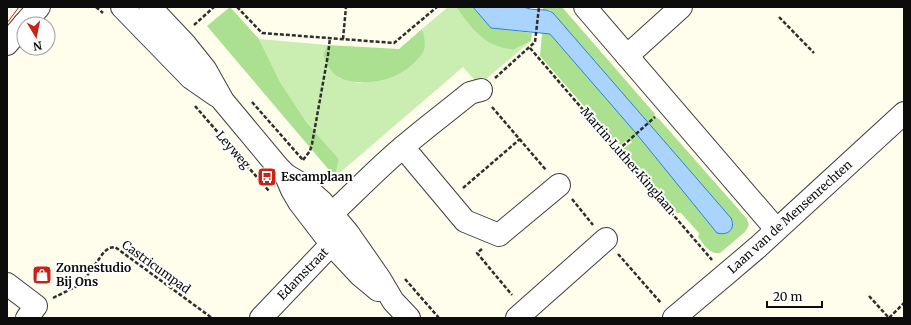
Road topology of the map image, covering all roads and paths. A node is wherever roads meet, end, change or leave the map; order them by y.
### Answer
1 (39, 7) edge
2 (96, 7) edge
3 (150, 7) edge
4 (214, 7) edge
5 (237, 7) edge
6 (346, 7) edge
7 (437, 7) edge
8 (539, 7) edge
9 (584, 7) edge
10 (681, 7) edge
11 (115, 12) edge
12 (31, 16) edge
13 (779, 17) dead end
14 (193, 26) dead end
15 (16, 33) edge
16 (330, 38) junction
17 (343, 39) junction
18 (7, 44) edge
19 (530, 48) junction
20 (814, 53) dead end
21 (626, 56) junction
22 (481, 90) junction
23 (223, 101) junction
24 (251, 101) dead end
25 (192, 104) dead end
26 (904, 113) edge
27 (656, 117) dead end
28 (520, 139) junction
29 (403, 147) junction
30 (618, 150) junction
31 (559, 185) junction
32 (272, 194) dead end
33 (449, 200) junction
34 (325, 220) junction
35 (776, 229) junction
36 (499, 235) junction
37 (340, 239) junction
38 (606, 239) junction
39 (726, 275) junction
40 (7, 284) edge
41 (868, 296) dead end
42 (904, 303) edge
43 (32, 312) edge
44 (669, 312) edge
45 (521, 314) edge
46 (212, 318) edge
47 (261, 318) edge
48 (409, 318) edge

1 - 12 street
2 - 11 path
3 - 23 street, Leyweg
4 - 14 path
5 - 16 path
6 - 17 path
7 - 17 path
8 - 19 path
9 - 21 street
10 - 21 street
11 - 23 street, Leyweg
13 - 20 path
15 - 18 street
16 - 17 path
16 - 24 path
19 - 22 path
19 - 30 path, Martin Luther Kinglaan
21 - 35 street
22 - 28 path
22 - 29 street
23 - 34 street, Leyweg
25 - 32 path, Leyweg
26 - 35 street, Laan van de Mensenrechten
27 - 30 path
28 - 31 path
28 - 33 path
29 - 33 street
29 - 34 street
30 - 39 path, Martin Luther Kinglaan
31 - 36 street
31 - 38 path
33 - 36 street
34 - 37 street, Leyweg
35 - 39 street, Laan van de Mensenrechten
36 - 45 path
37 - 47 street, Edamstraat
37 - 48 street, Leyweg
38 - 44 path
38 - 45 street
39 - 44 street, Laan van de Mensenrechten
40 - 43 street
41 - 42 path
43 - 46 path, Castricumpad

